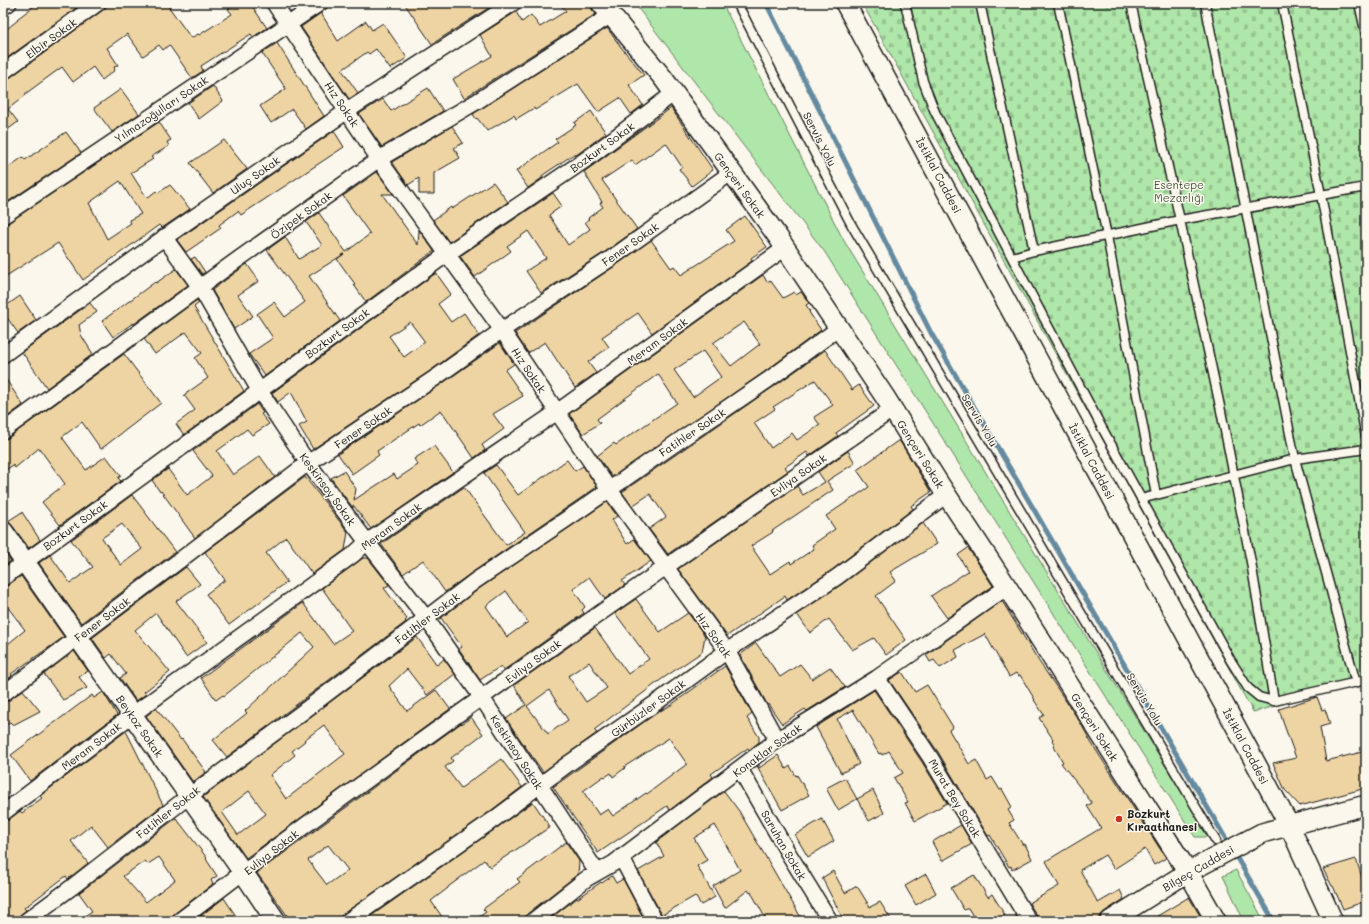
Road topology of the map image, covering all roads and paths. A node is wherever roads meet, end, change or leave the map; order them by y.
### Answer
1 (9, 3) edge
2 (98, 3) edge
3 (274, 3) edge
4 (320, 3) edge
5 (512, 3) edge
6 (738, 3) edge
7 (845, 3) edge
8 (905, 3) edge
9 (980, 3) edge
10 (1058, 3) edge
11 (1131, 3) edge
12 (1205, 3) edge
13 (1282, 3) edge
14 (1359, 3) edge
15 (3, 7) edge
16 (606, 9) edge
17 (288, 24) junction
18 (1366, 35) edge
19 (3, 72) edge
20 (674, 93) junction
21 (347, 111) junction
22 (379, 159) junction
23 (732, 172) junction
24 (1366, 187) edge
25 (1321, 195) junction
26 (1246, 208) junction
27 (3, 216) edge
28 (1180, 220) junction
29 (1107, 236) junction
30 (164, 238) junction
31 (785, 248) junction
32 (1034, 251) junction
33 (447, 254) junction
34 (1012, 257) junction
35 (200, 287) junction
36 (839, 328) junction
37 (502, 330) junction
38 (3, 355) edge
39 (259, 390) junction
40 (893, 409) junction
41 (557, 412) junction
42 (3, 431) edge
43 (1366, 437) edge
44 (1366, 449) edge
45 (1295, 459) junction
46 (308, 464) junction
47 (1234, 476) junction
48 (609, 489) junction
49 (946, 495) junction
50 (1156, 495) junction
51 (1141, 499) junction
52 (3, 531) edge
53 (367, 542) junction
54 (24, 561) junction
55 (665, 567) junction
56 (3, 578) edge
57 (1007, 588) junction
58 (426, 618) junction
59 (77, 637) junction
60 (727, 651) junction
61 (877, 678) junction
62 (1366, 680) edge
63 (1356, 682) junction
64 (3, 694) edge
65 (482, 698) junction
66 (1274, 702) junction
67 (132, 715) junction
68 (777, 740) junction
69 (740, 769) junction
70 (540, 785) junction
71 (189, 796) junction
72 (1366, 805) edge
73 (3, 813) edge
74 (1289, 825) junction
75 (1216, 849) junction
76 (621, 857) junction
77 (597, 872) junction
78 (1188, 872) junction
79 (244, 873) junction
80 (1116, 920) edge
81 (26, 921) edge
82 (179, 921) edge
83 (276, 921) edge
84 (348, 921) edge
85 (532, 921) edge
86 (655, 921) edge
87 (830, 921) edge
88 (1029, 921) edge
89 (1216, 921) edge
90 (1333, 921) edge

1 - 15 street
2 - 19 street, Elbir Sokak
3 - 17 street, Hız Sokak
4 - 17 street, Yılmazoğulları Sokak
5 - 21 street, Uluç Sokak
6 - 75 lane, Servis Yolu
7 - 74 street, İstiklal Caddesi
8 - 34 lane
9 - 32 lane
10 - 29 lane
11 - 28 lane
12 - 26 lane
13 - 25 lane
14 - 18 lane
16 - 20 street, Gençeri Sokak
16 - 22 street, Özipek Sokak
17 - 21 street, Hız Sokak
17 - 27 street, Yılmazoğulları Sokak
20 - 23 street, Gençeri Sokak
20 - 33 street, Bozkurt Sokak
21 - 22 street, Hız Sokak
21 - 30 street, Uluç Sokak
22 - 33 street, Hız Sokak
22 - 35 street, Özipek Sokak
23 - 31 street, Gençeri Sokak
23 - 37 street, Fener Sokak
24 - 25 lane
25 - 26 lane
25 - 43 lane
26 - 28 lane
26 - 45 lane
28 - 29 lane
28 - 47 lane
29 - 32 lane
29 - 50 lane
30 - 35 street, Keskinsoy Sokak
30 - 38 street, Uluç Sokak
31 - 36 street, Gençeri Sokak
31 - 41 street, Meram Sokak
32 - 34 lane
33 - 37 street, Hız Sokak
33 - 39 street, Bozkurt Sokak
34 - 51 lane
35 - 39 street, Keskinsoy Sokak
35 - 42 street, Özipek Sokak
36 - 40 street, Gençeri Sokak
36 - 48 street, Fatihler Sokak
37 - 41 street, Hız Sokak
37 - 46 street, Fener Sokak
39 - 46 street, Keskinsoy Sokak
39 - 54 street, Bozkurt Sokak
40 - 49 street, Gençeri Sokak
40 - 55 street, Evliya Sokak
41 - 48 street, Hız Sokak
41 - 53 street, Meram Sokak
44 - 45 lane
45 - 47 lane
45 - 63 lane
46 - 53 street, Keskinsoy Sokak
46 - 59 street, Fener Sokak
47 - 50 lane
47 - 66 lane
48 - 55 street, Hız Sokak
48 - 58 street, Fatihler Sokak
49 - 57 street, Gençeri Sokak
49 - 60 street, Gürbüzler Sokak
50 - 51 lane
51 - 66 lane
52 - 54 street, Beykoz Sokak
53 - 58 street, Keskinsoy Sokak
53 - 67 street, Meram Sokak
54 - 56 street, Bozkurt Sokak
54 - 59 street, Beykoz Sokak
55 - 60 street, Hız Sokak
55 - 65 street, Evliya Sokak
57 - 61 street, Konaklar Sokak
57 - 78 street, Gençeri Sokak
58 - 65 street, Keskinsoy Sokak
58 - 71 street, Fatihler Sokak
59 - 64 street, Fener Sokak
59 - 67 street, Beykoz Sokak
60 - 68 street, Hız Sokak
60 - 70 street, Gürbüzler Sokak
61 - 68 street, Konaklar Sokak
61 - 88 street, Murat Bey Sokak
62 - 63 lane
63 - 66 lane
65 - 70 street, Keskinsoy Sokak
65 - 79 street, Evliya Sokak
67 - 71 street, Beykoz Sokak
67 - 73 street, Meram Sokak
68 - 69 street, Konaklar Sokak
69 - 76 street, Konaklar Sokak
69 - 87 street, Saruhan Sokak
70 - 77 street, Keskinsoy Sokak
70 - 84 street, Gürbüzler Sokak
71 - 79 street, Beykoz Sokak
71 - 81 street, Fatihler Sokak
72 - 74 street, Bilgeç Caddesi
74 - 75 street, Bilgeç Caddesi
74 - 90 street, İstiklal Caddesi
75 - 78 street, Bilgeç Caddesi
76 - 77 street, Konaklar Sokak
76 - 86 street
77 - 85 street, Konaklar Sokak
78 - 80 street, Bilgeç Caddesi
78 - 89 street, Gençeri Sokak
79 - 82 street, Evliya Sokak
79 - 83 street, Beykoz Sokak

